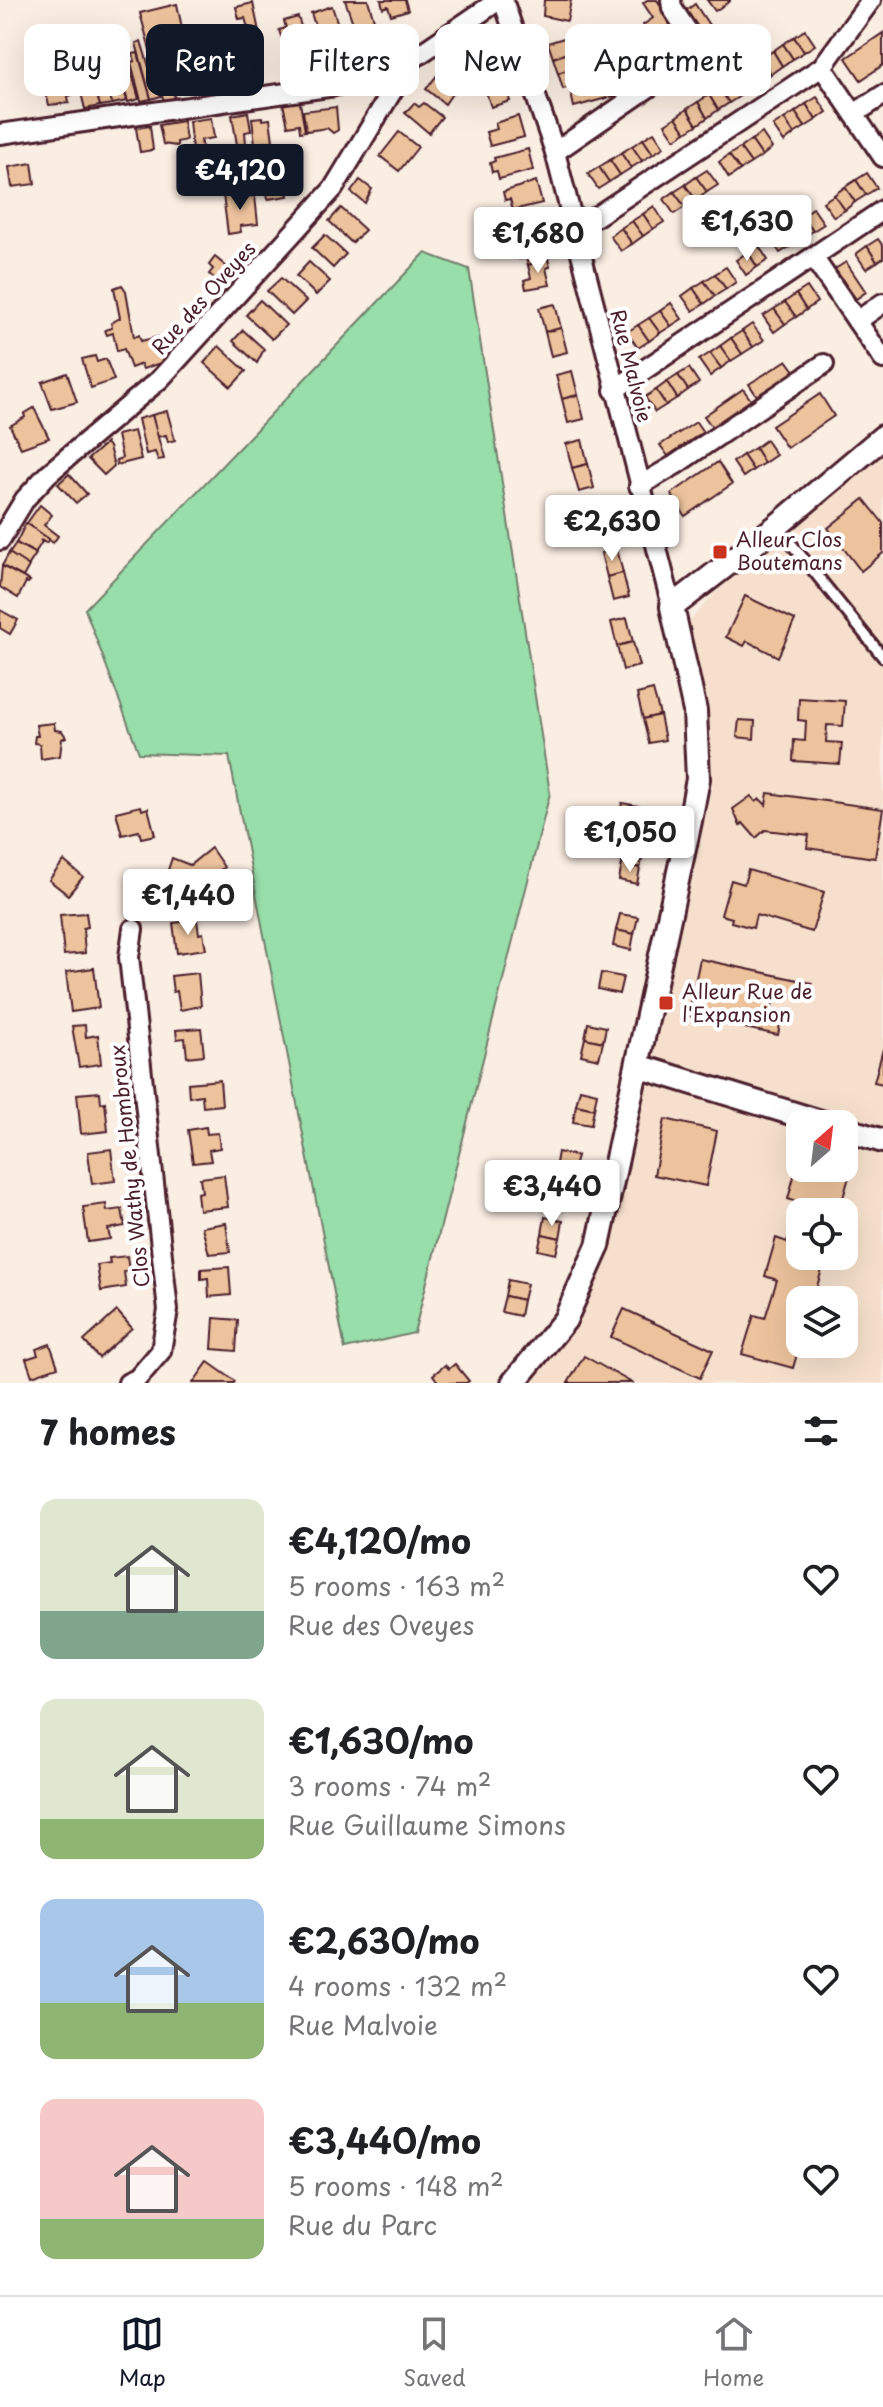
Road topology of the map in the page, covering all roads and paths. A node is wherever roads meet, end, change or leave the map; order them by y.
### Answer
1 (501, 0) edge
2 (671, 0) edge
3 (871, 0) edge
4 (419, 55) edge
5 (822, 67) junction
6 (280, 94) edge
7 (883, 95) edge
8 (389, 96) edge
9 (854, 114) junction
10 (0, 134) edge
11 (555, 152) junction
12 (883, 157) edge
13 (883, 210) edge
14 (574, 231) junction
15 (813, 257) junction
16 (883, 303) edge
17 (857, 321) junction
18 (883, 359) edge
19 (824, 364) dead end
20 (614, 390) junction
21 (883, 437) edge
22 (639, 486) junction
23 (777, 526) junction
24 (0, 540) edge
25 (672, 607) junction
26 (883, 657) edge
27 (133, 929) dead end
28 (638, 1066) junction
29 (786, 1111) edge
30 (858, 1133) edge
31 (883, 1141) edge
32 (128, 1383) edge
33 (513, 1383) edge

1 - 4 street
1 - 11 street, Rue Malvoie
2 - 11 street
3 - 5 street
5 - 9 street
5 - 14 street
6 - 10 street
7 - 9 street
8 - 24 street, Rue des Oveyes
9 - 12 street
11 - 14 street, Rue Malvoie
13 - 15 street
14 - 20 street, Rue Malvoie
15 - 17 street
15 - 20 street
16 - 17 street
17 - 18 street
19 - 22 street
20 - 22 street, Rue Malvoie
21 - 23 street
22 - 25 street, Rue Malvoie
23 - 25 street
23 - 26 lane
25 - 28 street
27 - 32 street, Clos Wathy de Hombroux
28 - 29 street
28 - 33 street
30 - 31 street

